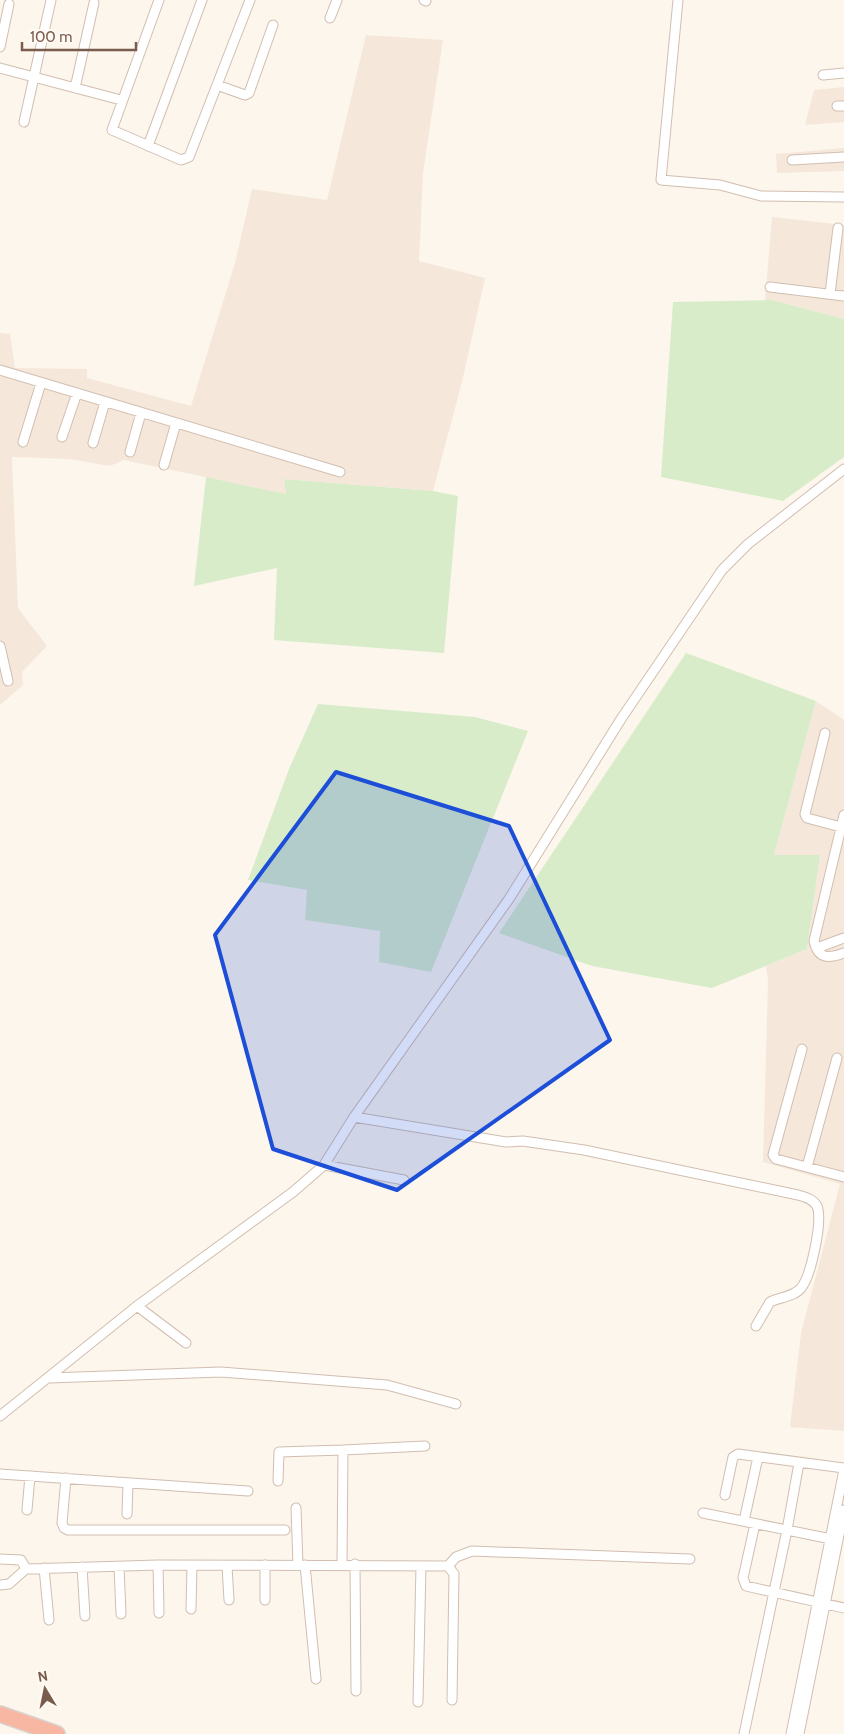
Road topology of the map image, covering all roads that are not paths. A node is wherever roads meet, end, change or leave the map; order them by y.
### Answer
1 (51, 0) edge
2 (159, 0) edge
3 (202, 0) edge
4 (250, 0) edge
5 (337, 0) edge
6 (678, 0) edge
7 (94, 3) dead end
8 (9, 4) dead end
9 (330, 18) dead end
10 (273, 25) dead end
11 (0, 47) edge
12 (0, 68) edge
13 (844, 73) edge
14 (823, 75) dead end
15 (34, 76) junction
16 (217, 85) junction
17 (75, 88) junction
18 (121, 100) junction
19 (24, 122) dead end
20 (148, 146) junction
21 (844, 157) edge
22 (792, 160) dead end
23 (844, 198) edge
24 (838, 228) dead end
25 (770, 287) dead end
26 (830, 294) junction
27 (844, 296) edge
28 (0, 370) edge
29 (41, 383) junction
30 (77, 393) junction
31 (105, 402) junction
32 (141, 412) junction
33 (176, 423) junction
34 (62, 437) dead end
35 (23, 442) dead end
36 (92, 443) dead end
37 (130, 452) dead end
38 (164, 466) dead end
39 (844, 469) edge
40 (340, 472) dead end
41 (0, 646) edge
42 (8, 681) dead end
43 (826, 733) dead end
44 (844, 814) edge
45 (842, 828) edge
46 (844, 938) edge
47 (817, 948) junction
48 (844, 953) edge
49 (802, 1049) dead end
50 (837, 1058) dead end
51 (354, 1117) junction
52 (324, 1165) junction
53 (807, 1167) junction
54 (844, 1178) edge
55 (404, 1180) dead end
56 (138, 1306) junction
57 (756, 1326) dead end
58 (186, 1343) dead end
59 (49, 1378) junction
60 (456, 1404) dead end
61 (0, 1416) edge
62 (425, 1446) dead end
63 (344, 1450) junction
64 (758, 1457) junction
65 (799, 1463) junction
66 (844, 1469) edge
67 (0, 1474) edge
68 (30, 1476) junction
69 (66, 1478) junction
70 (278, 1481) dead end
71 (128, 1483) junction
72 (248, 1491) dead end
73 (726, 1495) dead end
74 (296, 1508) dead end
75 (27, 1510) dead end
76 (844, 1510) edge
77 (703, 1513) dead end
78 (127, 1514) dead end
79 (744, 1521) junction
80 (755, 1524) junction
81 (285, 1530) dead end
82 (788, 1530) junction
83 (838, 1541) edge
84 (0, 1559) edge
85 (690, 1559) dead end
86 (355, 1564) junction
87 (158, 1565) junction
88 (265, 1565) junction
89 (302, 1565) junction
90 (342, 1565) junction
91 (192, 1566) junction
92 (227, 1566) junction
93 (421, 1566) junction
94 (448, 1566) junction
95 (82, 1567) junction
96 (119, 1567) junction
97 (26, 1568) junction
98 (44, 1568) junction
99 (0, 1585) edge
100 (774, 1593) junction
101 (230, 1600) dead end
102 (265, 1600) dead end
103 (822, 1603) junction
104 (844, 1608) edge
105 (191, 1609) dead end
106 (158, 1613) dead end
107 (121, 1614) dead end
108 (85, 1616) dead end
109 (49, 1620) dead end
110 (316, 1679) dead end
111 (356, 1691) dead end
112 (452, 1700) dead end
113 (418, 1702) dead end
114 (0, 1714) edge
115 (57, 1734) edge
116 (744, 1734) edge
117 (791, 1734) edge
118 (799, 1734) edge

1 - 15 street
2 - 18 street
3 - 20 street
4 - 16 street
5 - 9 street
6 - 23 street
7 - 17 street
8 - 11 street
10 - 16 street
12 - 15 street
13 - 14 street
15 - 17 street
15 - 19 street
16 - 20 street
17 - 18 street
18 - 20 street
21 - 22 street
24 - 26 street
25 - 26 street
26 - 27 street
28 - 29 street
29 - 30 street
29 - 35 street
30 - 31 street
30 - 34 street
31 - 32 street
31 - 36 street
32 - 33 street
32 - 37 street
33 - 38 street
33 - 40 street
39 - 51 street
41 - 42 street
43 - 45 street
44 - 45 street
45 - 47 street
46 - 47 street
47 - 48 street
49 - 53 street
50 - 53 street
51 - 52 street
51 - 57 street
52 - 55 street
52 - 56 street
53 - 54 street
56 - 58 street
56 - 59 street
59 - 60 street
59 - 61 street
62 - 63 street
63 - 70 street
63 - 90 street
64 - 65 street
64 - 73 street
64 - 79 street
65 - 66 street
65 - 82 street
66 - 83 street
67 - 68 street
68 - 69 street
68 - 75 street
69 - 71 street
69 - 81 street
71 - 72 street
71 - 78 street
74 - 89 street
76 - 83 street
77 - 79 street
79 - 80 street
80 - 82 street
80 - 100 street
82 - 83 street
82 - 100 street
83 - 103 street
84 - 97 street
85 - 94 street
86 - 90 street
86 - 93 street
86 - 111 street
87 - 91 street
87 - 96 street
87 - 106 street
88 - 89 street
88 - 92 street
88 - 102 street
89 - 90 street
89 - 110 street
91 - 92 street
91 - 105 street
92 - 101 street
93 - 94 street
93 - 113 street
94 - 112 street
95 - 96 street
95 - 98 street
95 - 108 street
96 - 107 street
97 - 98 street
97 - 99 street
98 - 109 street
100 - 103 street
100 - 116 street
103 - 104 street
103 - 117 street
103 - 118 street
114 - 115 highway

